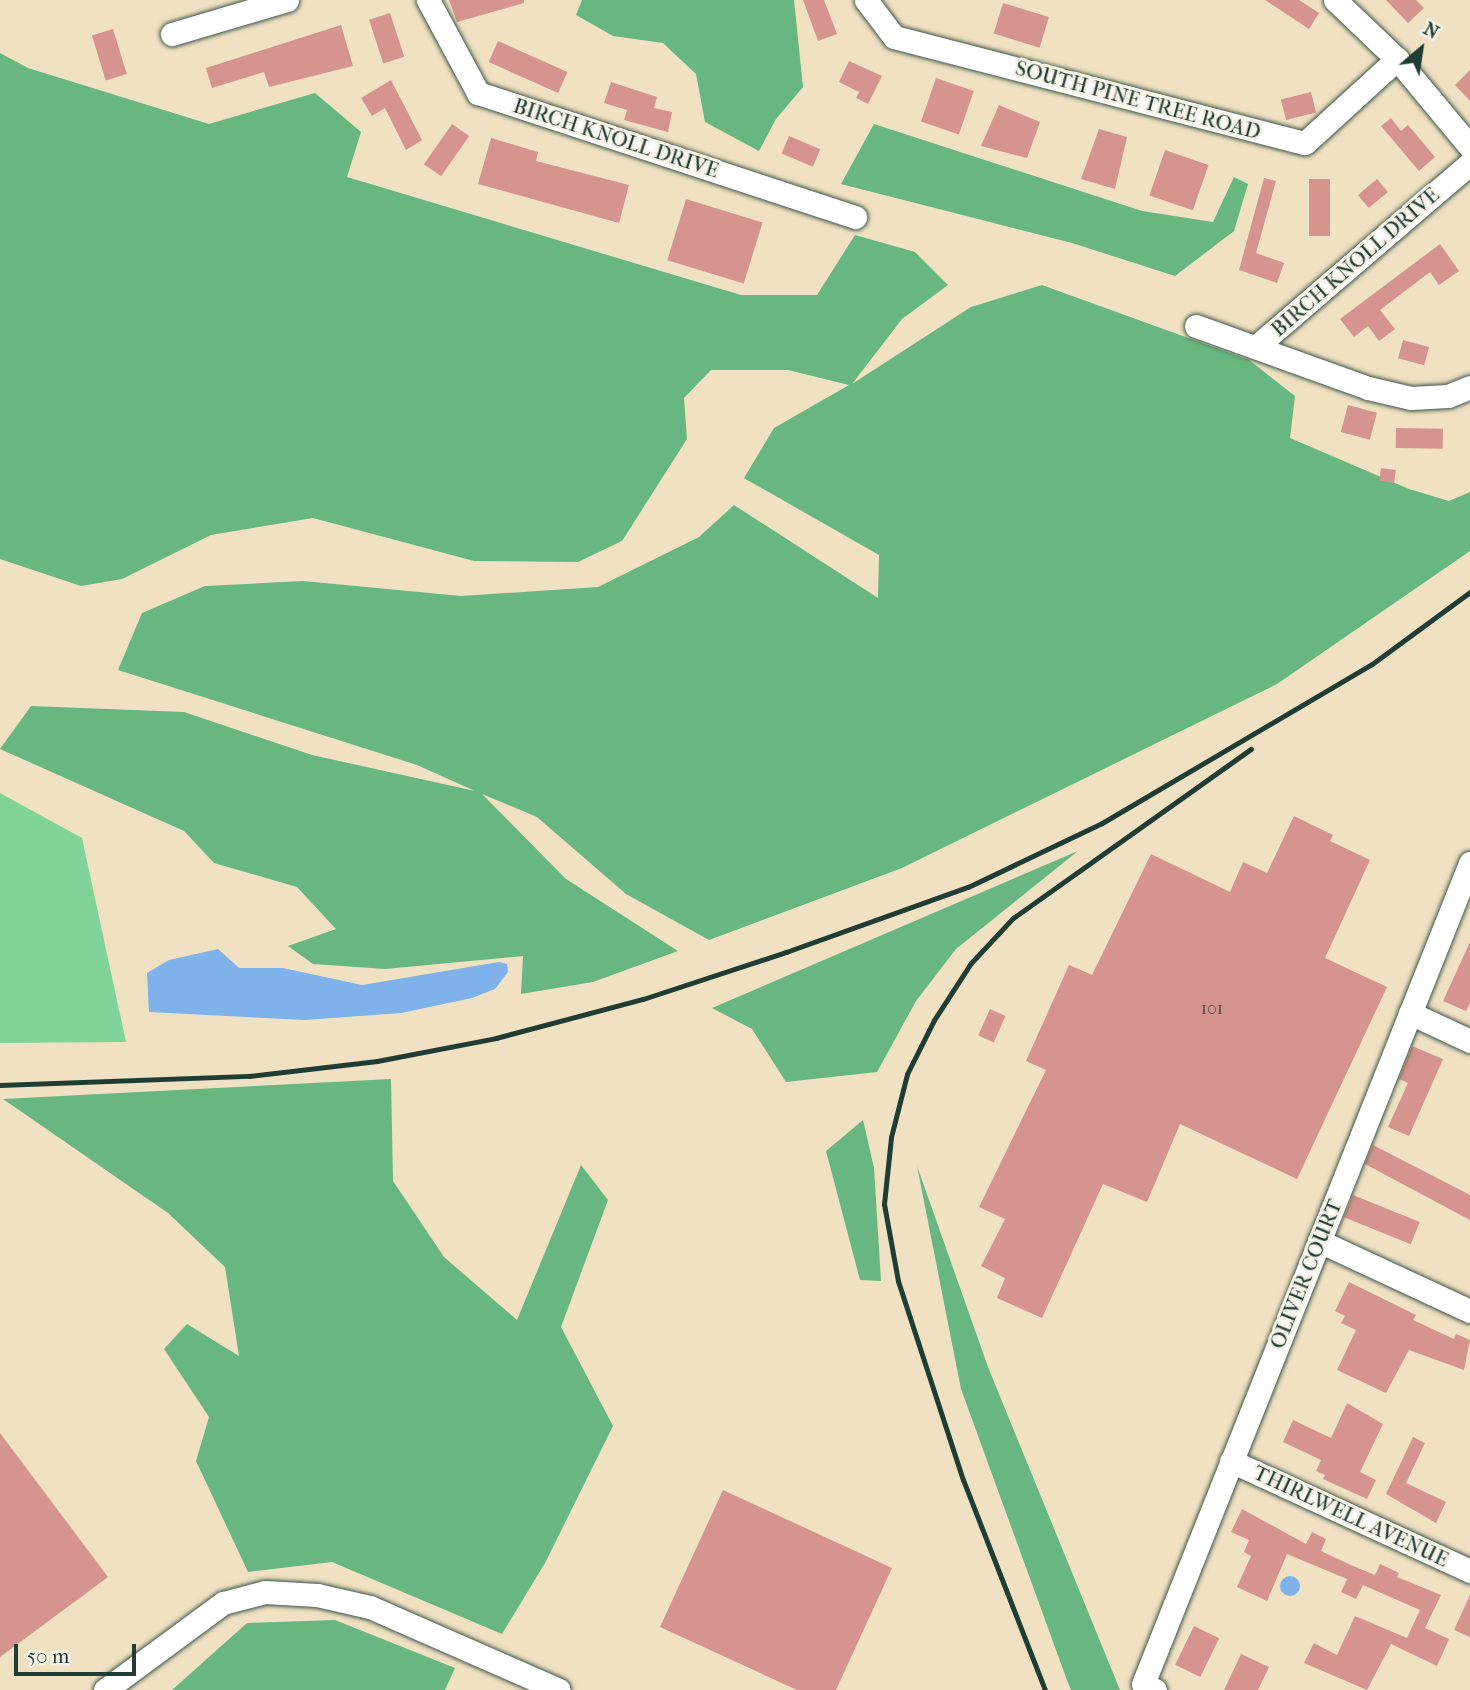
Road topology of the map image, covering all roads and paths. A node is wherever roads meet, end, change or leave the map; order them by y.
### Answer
1 (287, 0) edge
2 (428, 0) edge
3 (866, 0) edge
4 (1335, 0) edge
5 (172, 34) dead end
6 (1397, 59) junction
7 (1470, 147) edge
8 (1470, 163) edge
9 (855, 217) dead end
10 (1196, 326) dead end
11 (1258, 345) junction
12 (1470, 387) edge
13 (1470, 863) edge
14 (1410, 1013) junction
15 (1470, 1041) edge
16 (1320, 1241) junction
17 (1470, 1311) edge
18 (1231, 1461) junction
19 (1470, 1571) edge
20 (1149, 1687) edge
21 (105, 1690) edge
22 (559, 1690) edge

1 - 5 street
2 - 9 street, BIRCH KNOLL DRIVE
3 - 6 street, SOUTH PINE TREE ROAD
4 - 6 street
6 - 7 street
8 - 11 street, BIRCH KNOLL DRIVE
10 - 11 street, BIRCH KNOLL DRIVE
11 - 12 street
13 - 14 street, OLIVER COURT
14 - 15 street
14 - 16 street, OLIVER COURT
16 - 17 street
16 - 18 street, OLIVER COURT
18 - 19 street, THIRLWELL AVENUE
18 - 20 street, OLIVER COURT
21 - 22 street

